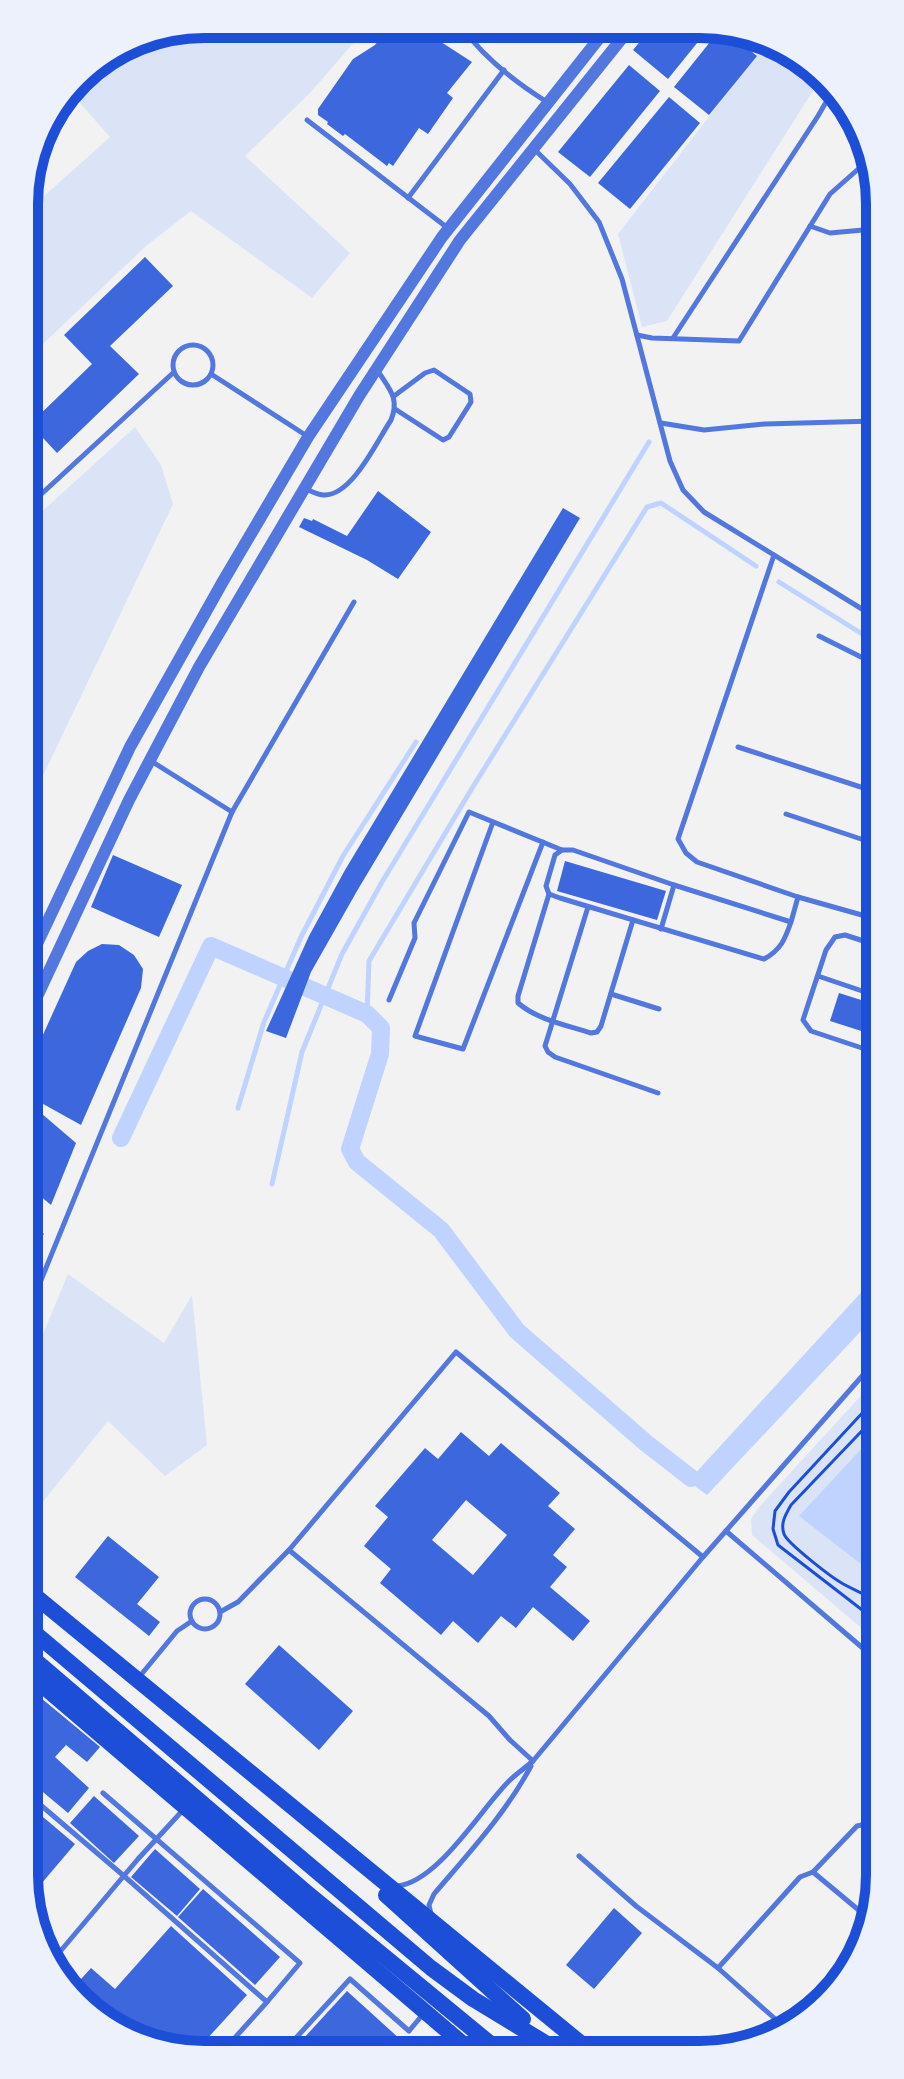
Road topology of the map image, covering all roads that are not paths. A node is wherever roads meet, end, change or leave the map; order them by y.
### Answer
1 (470, 38) edge
2 (599, 38) edge
3 (622, 38) edge
4 (504, 70) junction
5 (828, 98) edge
6 (548, 103) junction
7 (307, 120) dead end
8 (520, 137) junction
9 (533, 149) junction
10 (861, 166) edge
11 (408, 198) junction
12 (810, 226) junction
13 (449, 229) junction
14 (866, 230) edge
15 (637, 335) junction
16 (673, 339) junction
17 (361, 357) junction
18 (377, 369) junction
19 (174, 372) junction
20 (211, 374) junction
21 (394, 396) junction
22 (395, 409) junction
23 (866, 421) edge
24 (661, 423) junction
25 (308, 437) junction
26 (285, 477) junction
27 (305, 488) junction
28 (38, 497) edge
29 (774, 555) junction
30 (354, 602) dead end
31 (866, 611) edge
32 (819, 636) dead end
33 (866, 660) edge
34 (130, 747) junction
35 (738, 747) dead end
36 (150, 760) junction
37 (866, 789) edge
38 (232, 812) junction
39 (786, 814) dead end
40 (493, 822) junction
41 (866, 841) edge
42 (543, 842) junction
43 (562, 850) junction
44 (674, 885) junction
45 (549, 894) junction
46 (798, 897) junction
47 (588, 907) junction
48 (866, 916) edge
49 (633, 920) junction
50 (791, 922) junction
51 (661, 929) junction
52 (38, 942) edge
53 (866, 942) edge
54 (818, 976) junction
55 (866, 992) edge
56 (38, 994) edge
57 (611, 994) junction
58 (389, 1000) dead end
59 (659, 1009) dead end
60 (552, 1021) junction
61 (866, 1049) edge
62 (658, 1093) dead end
63 (38, 1287) edge
64 (866, 1372) edge
65 (726, 1531) junction
66 (289, 1550) junction
67 (703, 1557) junction
68 (38, 1598) edge
69 (220, 1612) junction
70 (192, 1621) junction
71 (38, 1636) edge
72 (866, 1651) edge
73 (38, 1663) edge
74 (137, 1680) junction
75 (38, 1682) edge
76 (533, 1761) junction
77 (269, 1789) junction
78 (103, 1793) dead end
79 (38, 1803) edge
80 (186, 1806) junction
81 (866, 1824) edge
82 (156, 1839) junction
83 (579, 1856) dead end
84 (813, 1872) junction
85 (124, 1876) junction
86 (391, 1887) junction
87 (862, 1913) edge
88 (431, 1919) junction
89 (58, 1954) edge
90 (718, 1968) junction
91 (267, 2002) junction
92 (425, 2013) junction
93 (778, 2022) edge
94 (232, 2041) edge
95 (293, 2041) edge
96 (459, 2041) edge
97 (487, 2041) edge
98 (544, 2041) edge
99 (547, 2041) edge
100 (578, 2041) edge

1 - 4 lane
2 - 6 street
3 - 9 street
4 - 6 lane
4 - 11 lane
5 - 16 lane
6 - 8 street
7 - 11 lane
8 - 9 street
8 - 13 street
9 - 15 lane
9 - 18 street
10 - 12 lane
11 - 13 lane
12 - 14 lane
12 - 16 lane
13 - 17 street
15 - 16 lane
15 - 24 lane
17 - 18 street
17 - 25 street
18 - 21 lane
18 - 27 street
19 - 20 lane
19 - 20 lane
19 - 28 lane
20 - 25 lane
21 - 22 lane
21 - 22 lane
22 - 27 lane
23 - 24 lane
24 - 29 lane
25 - 26 street
26 - 27 street
26 - 34 street
27 - 36 street
29 - 31 lane
29 - 46 lane
30 - 38 lane
32 - 33 lane
34 - 36 street
34 - 52 street
35 - 37 lane
36 - 38 lane
36 - 56 street
38 - 63 lane
39 - 41 lane
40 - 42 lane
40 - 42 lane
40 - 58 lane
42 - 43 lane
43 - 44 lane
43 - 45 lane
44 - 50 lane
44 - 51 lane
45 - 47 lane
45 - 60 lane
46 - 48 lane
46 - 50 lane
47 - 49 lane
47 - 60 lane
49 - 51 lane
49 - 57 lane
50 - 51 lane
53 - 54 lane
54 - 55 lane
54 - 61 lane
57 - 59 lane
57 - 60 lane
60 - 62 lane
64 - 65 lane
65 - 67 lane
65 - 72 lane
66 - 67 lane
66 - 69 lane
66 - 76 lane
67 - 76 lane
68 - 74 main road
69 - 70 lane
69 - 70 lane
70 - 74 lane
71 - 98 main road
73 - 97 main road
74 - 77 main road
75 - 80 main road
76 - 86 lane
76 - 88 lane
77 - 86 main road
77 - 99 main road
78 - 82 lane
79 - 85 lane
80 - 82 lane
80 - 92 main road
81 - 84 lane
82 - 85 lane
82 - 91 lane
83 - 90 lane
84 - 87 lane
84 - 90 lane
85 - 89 lane
85 - 91 lane
86 - 88 main road
88 - 100 main road
90 - 93 lane
91 - 94 lane
92 - 95 lane
92 - 96 main road

